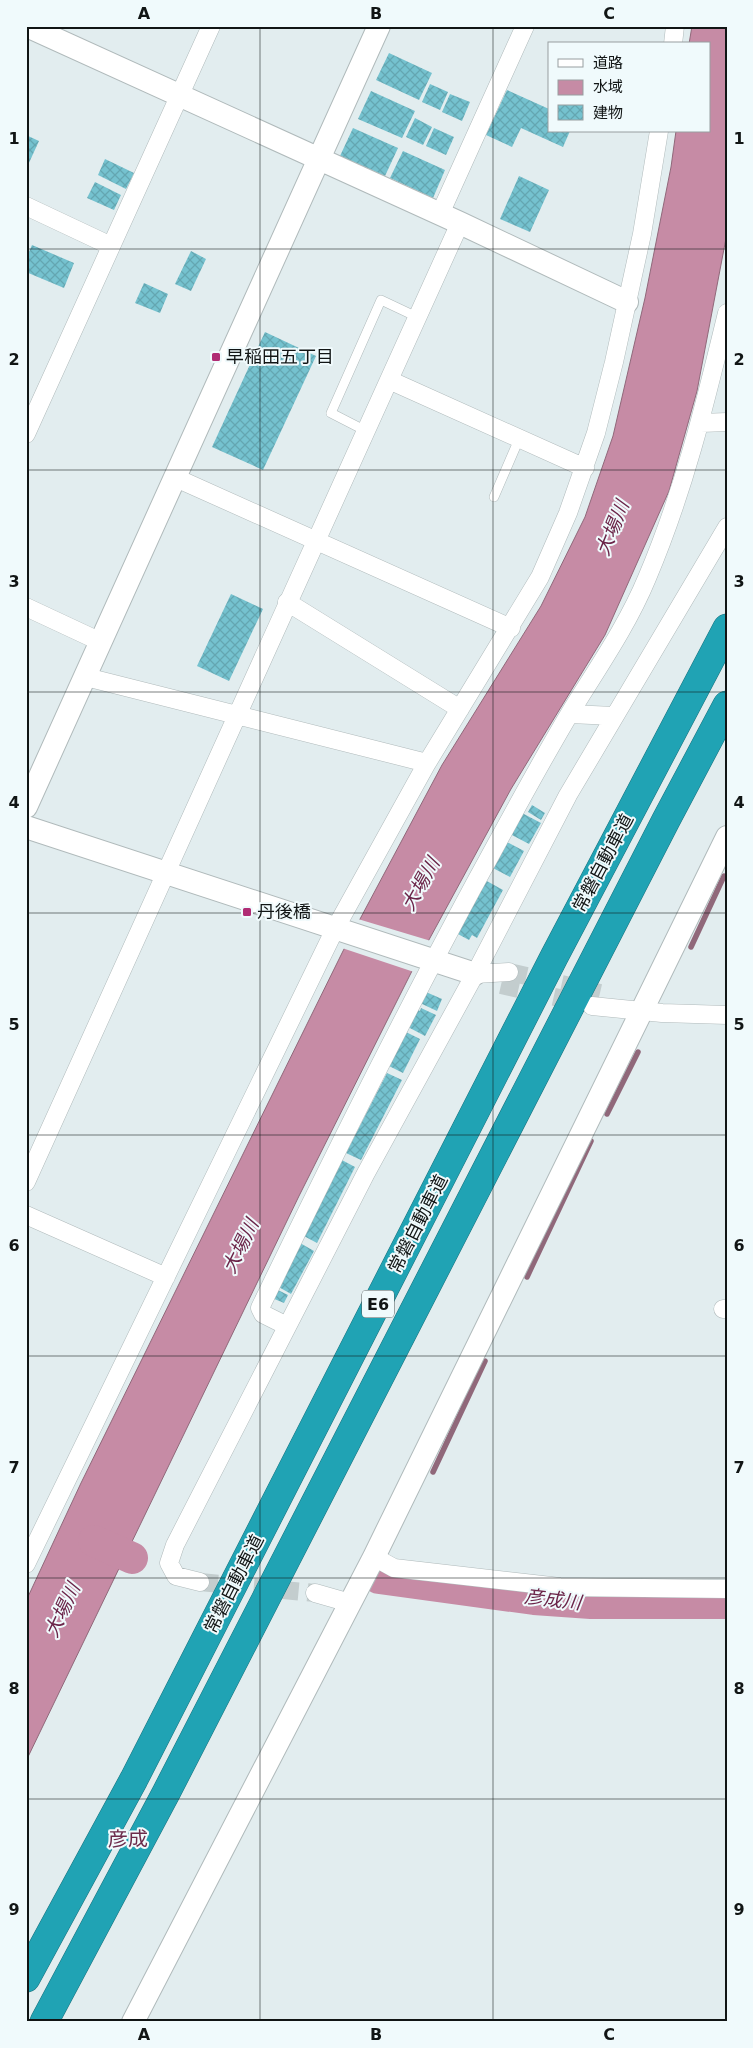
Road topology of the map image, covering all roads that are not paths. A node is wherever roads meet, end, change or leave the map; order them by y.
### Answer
1 (28, 26) edge
2 (211, 26) edge
3 (379, 26) edge
4 (525, 26) edge
5 (675, 26) edge
6 (672, 42) edge
7 (180, 96) junction
8 (659, 132) edge
9 (319, 160) junction
10 (26, 206) edge
11 (440, 214) junction
12 (460, 223) junction
13 (111, 246) junction
14 (627, 302) junction
15 (727, 313) edge
16 (417, 317) junction
17 (389, 380) junction
18 (727, 422) edge
19 (701, 423) junction
20 (366, 431) junction
21 (26, 432) edge
22 (519, 439) junction
23 (585, 468) junction
24 (176, 478) junction
25 (494, 498) dead end
26 (727, 526) edge
27 (316, 541) junction
28 (287, 602) junction
29 (26, 607) edge
30 (511, 628) junction
31 (727, 628) edge
32 (101, 642) junction
33 (86, 677) junction
34 (727, 705) edge
35 (460, 709) junction
36 (570, 714) junction
37 (237, 715) junction
38 (614, 716) junction
39 (427, 763) junction
40 (26, 807) edge
41 (26, 827) edge
42 (727, 837) edge
43 (167, 873) junction
44 (339, 930) junction
45 (431, 960) junction
46 (475, 974) junction
47 (505, 979) tunnel mouth
48 (596, 999) tunnel mouth
49 (641, 1010) junction
50 (727, 1015) edge
51 (26, 1182) edge
52 (26, 1215) edge
53 (166, 1277) junction
54 (287, 1326) junction
55 (374, 1556) junction
56 (28, 1559) edge
57 (200, 1582) tunnel mouth
58 (727, 1589) edge
59 (314, 1593) tunnel mouth
60 (350, 1603) junction
61 (26, 1978) edge
62 (44, 2022) edge
63 (133, 2022) edge

1 - 7 street
2 - 7 street
3 - 9 street
4 - 11 street
5 - 6 street
7 - 9 street
7 - 13 street
8 - 14 street
9 - 11 street
9 - 24 street
10 - 13 street
11 - 12 street
12 - 14 street
12 - 16 street
13 - 21 street
14 - 23 street
15 - 19 street
16 - 17 street
16 - 20 lane
17 - 20 street
17 - 22 street
18 - 19 street
19 - 36 street
20 - 27 street
22 - 23 street
22 - 25 lane
23 - 30 street
24 - 27 street
24 - 32 street
26 - 38 street
27 - 28 street
27 - 30 street
28 - 35 street
28 - 37 street
29 - 32 street
30 - 35 street
31 - 61 highway, 常磐自動車道 / E6
32 - 33 street
33 - 37 street
33 - 40 street
34 - 62 highway, 常磐自動車道 / E6
35 - 39 street
36 - 38 street
36 - 45 street
37 - 39 street
37 - 43 street
38 - 46 street
39 - 44 street
41 - 43 street
42 - 49 street
43 - 44 street
43 - 51 street
44 - 45 street
44 - 53 street
45 - 46 street
45 - 54 street
46 - 47 street
46 - 54 street
48 - 49 street
49 - 50 street
49 - 55 street
52 - 53 street
53 - 56 street
54 - 57 street
55 - 58 street
55 - 60 street
59 - 60 street
60 - 63 street

